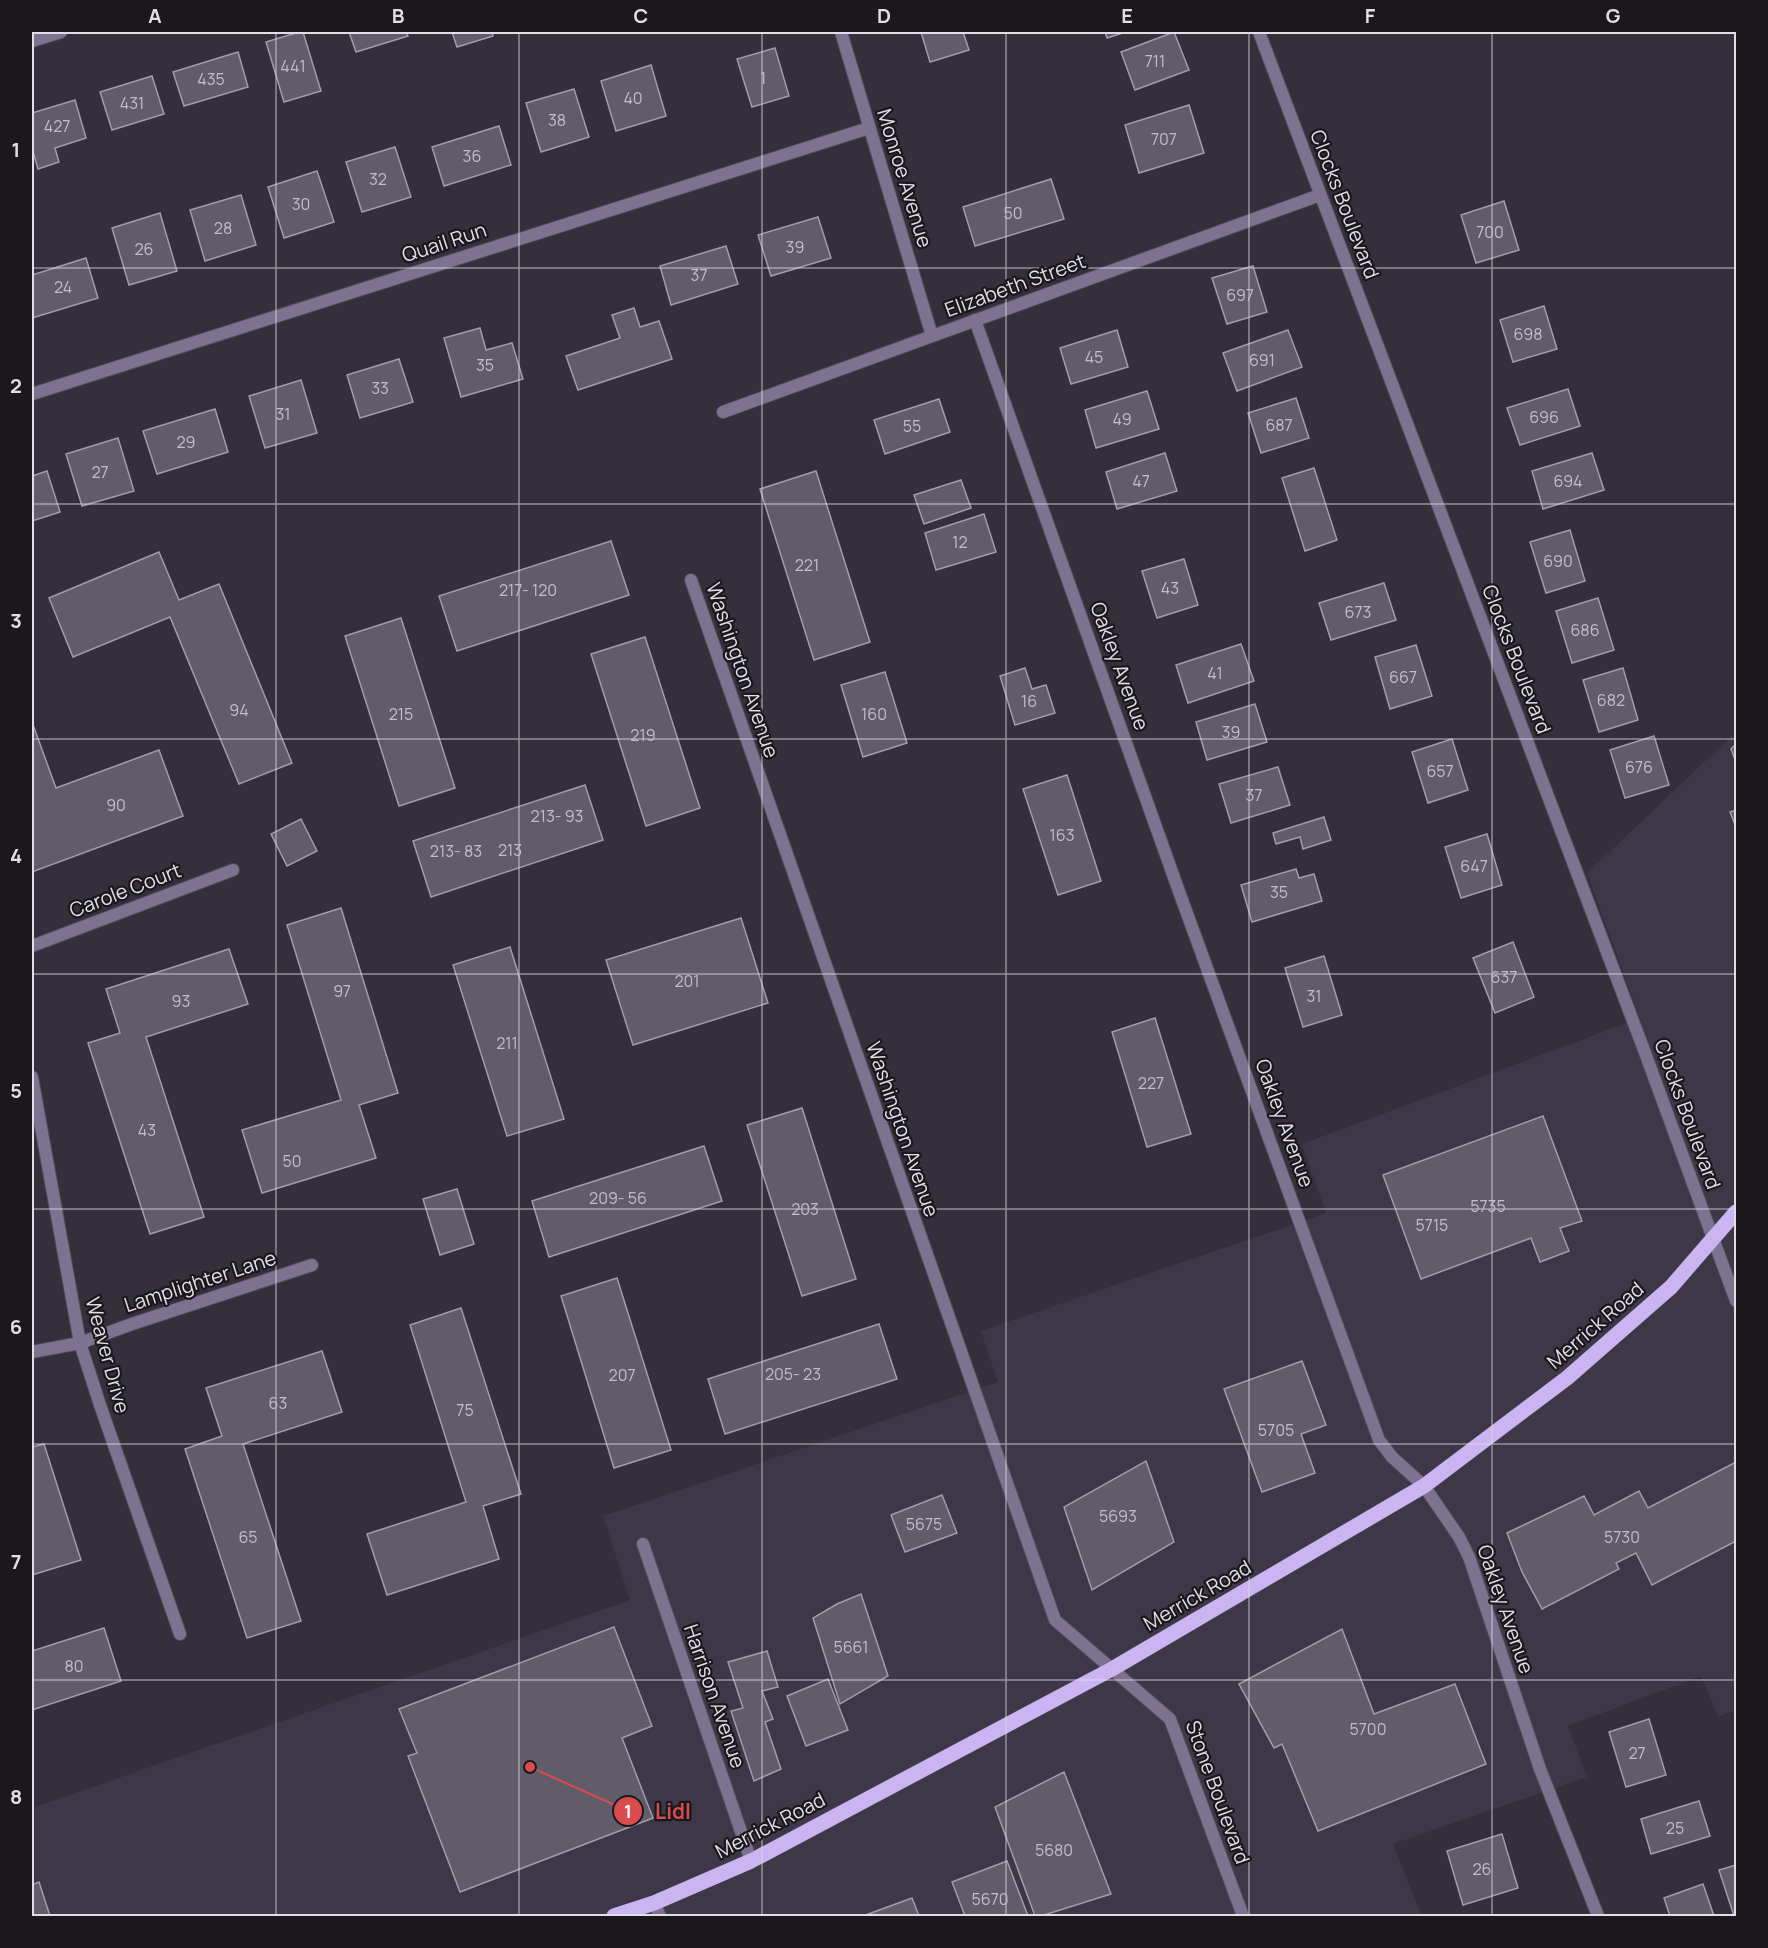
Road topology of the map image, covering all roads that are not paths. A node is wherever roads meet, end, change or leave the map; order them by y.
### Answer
1 (61, 32) edge
2 (841, 32) edge
3 (1259, 32) edge
4 (32, 41) edge
5 (869, 128) junction
6 (1320, 195) junction
7 (975, 320) junction
8 (932, 336) junction
9 (32, 394) edge
10 (723, 412) dead end
11 (691, 580) dead end
12 (233, 870) dead end
13 (32, 946) edge
14 (32, 1077) edge
15 (1737, 1212) edge
16 (1714, 1239) junction
17 (312, 1264) dead end
18 (1737, 1301) edge
19 (80, 1343) junction
20 (32, 1352) edge
21 (1424, 1486) junction
22 (643, 1544) dead end
23 (180, 1634) dead end
24 (1112, 1669) junction
25 (751, 1861) junction
26 (657, 1910) edge
27 (614, 1917) edge
28 (1243, 1917) edge
29 (1598, 1917) edge

1 - 4 street
2 - 5 street, Monroe Avenue
3 - 6 street, Clocks Boulevard
5 - 8 street, Monroe Avenue
5 - 9 street, Quail Run
6 - 7 street, Elizabeth Street
6 - 16 street, Clocks Boulevard
7 - 8 street, Elizabeth Street
7 - 21 street, Oakley Avenue
8 - 10 street, Elizabeth Street
11 - 24 street, Washington Avenue
12 - 13 street, Carole Court
14 - 19 street, Weaver Drive
15 - 16 main road, Merrick Road
16 - 18 street, Clocks Boulevard
16 - 21 main road, Merrick Road
17 - 19 street, Lamplighter Lane
19 - 20 street, Lamplighter Lane
19 - 23 street, Weaver Drive
21 - 24 main road, Merrick Road
21 - 29 street, Oakley Avenue
22 - 25 street, Harrison Avenue
24 - 25 main road, Merrick Road
24 - 28 street, Stone Boulevard
25 - 26 main road, Merrick Road
26 - 27 main road, Merrick Road

